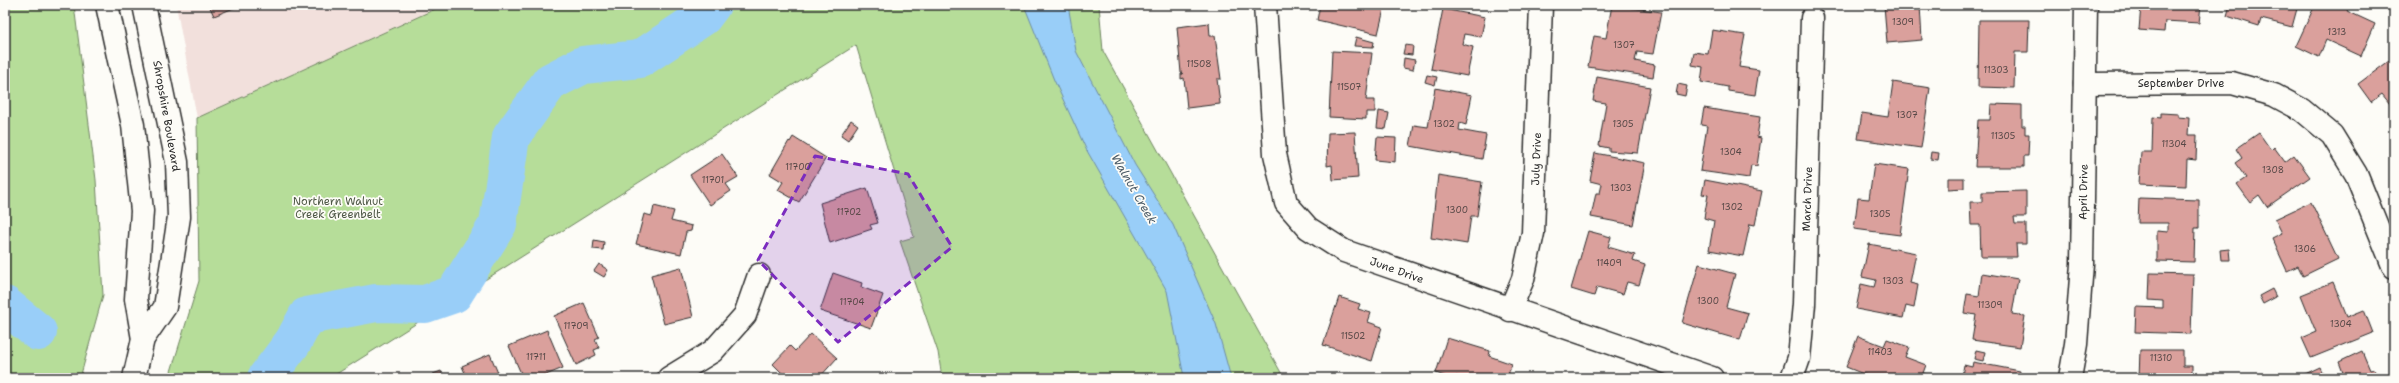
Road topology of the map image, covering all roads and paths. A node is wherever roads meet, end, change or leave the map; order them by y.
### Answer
1 (107, 5) edge
2 (144, 5) edge
3 (1265, 5) edge
4 (1541, 5) edge
5 (2086, 5) edge
6 (1812, 18) dead end
7 (2085, 84) junction
8 (2394, 268) edge
9 (759, 275) dead end
10 (1510, 310) junction
11 (143, 340) junction
12 (672, 377) edge
13 (134, 378) edge
14 (1712, 378) edge
15 (1792, 378) edge
16 (2070, 378) edge

1 - 11 street, Shropshire Boulevard
2 - 11 street, Shropshire Boulevard
3 - 10 street, June Drive
4 - 10 street, July Drive
5 - 7 street, April Drive
6 - 15 street, March Drive
7 - 8 street, September Drive
7 - 16 street, April Drive
9 - 12 street
10 - 14 street, June Drive
11 - 13 street, Shropshire Boulevard

